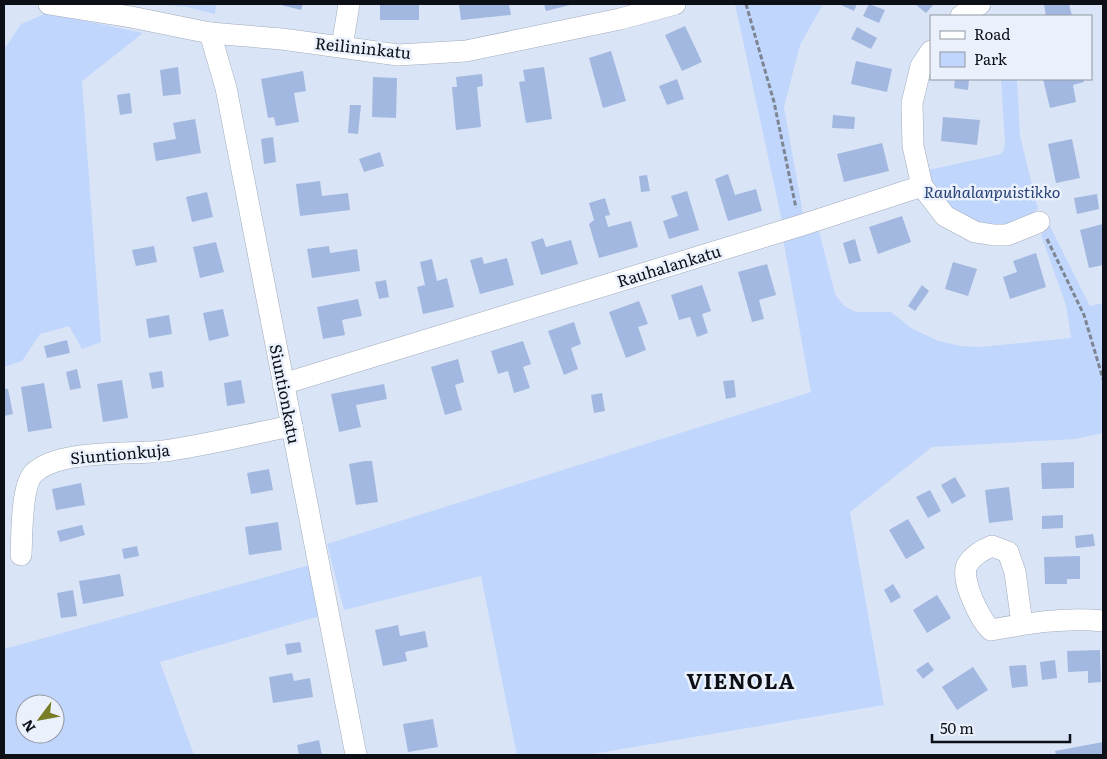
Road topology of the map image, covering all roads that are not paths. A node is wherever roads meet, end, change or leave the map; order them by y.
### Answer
1 (49, 4) edge
2 (350, 4) edge
3 (675, 4) edge
4 (980, 4) edge
5 (618, 11) edge
6 (963, 15) edge
7 (210, 33) junction
8 (342, 47) junction
9 (930, 52) edge
10 (922, 186) junction
11 (1039, 222) road end
12 (283, 384) junction
13 (292, 426) junction
14 (22, 555) dead end
15 (1103, 621) edge
16 (1022, 624) dead end
17 (356, 755) edge

1 - 7 street, Reilininkatu
2 - 8 street
3 - 5 street, Reilininkatu
4 - 6 street
5 - 8 street, Reilininkatu
7 - 8 street, Reilininkatu
7 - 12 street, Siuntionkatu
9 - 10 street
10 - 11 street
10 - 12 street, Rauhalankatu
12 - 13 street, Siuntionkatu
13 - 14 street, Siuntionkuja
13 - 17 street, Siuntionkatu
15 - 16 street

